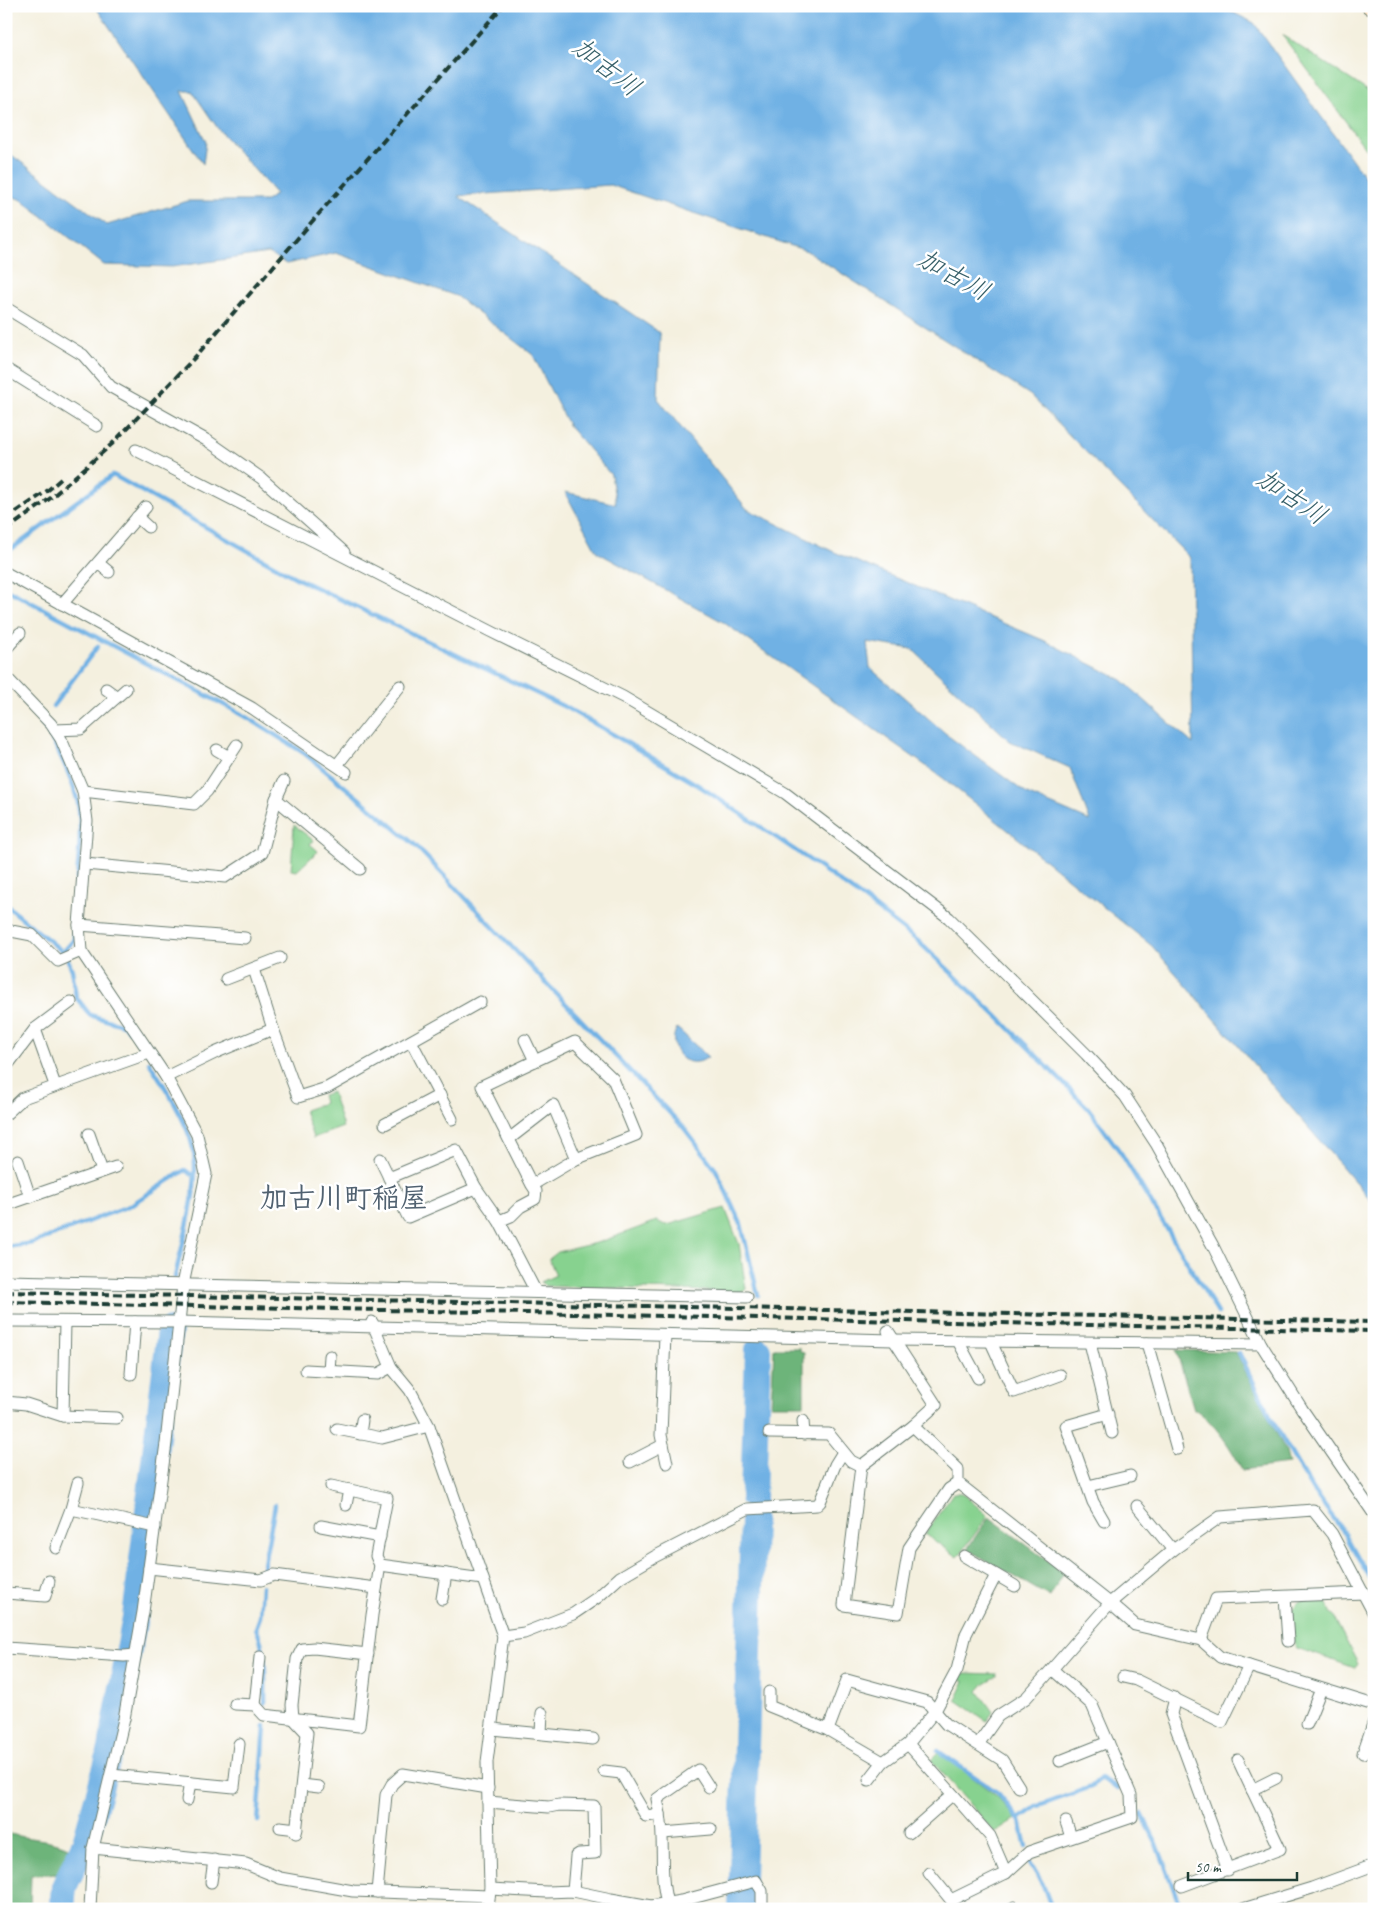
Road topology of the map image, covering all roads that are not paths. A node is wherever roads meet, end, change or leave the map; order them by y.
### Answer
1 (1370, 6) edge
2 (1374, 8) edge
3 (6, 308) edge
4 (6, 369) edge
5 (97, 426) dead end
6 (136, 450) dead end
7 (146, 507) dead end
8 (137, 517) junction
9 (148, 528) dead end
10 (98, 563) junction
11 (357, 563) junction
12 (109, 572) dead end
13 (6, 574) edge
14 (62, 604) junction
15 (20, 634) dead end
16 (6, 649) edge
17 (6, 677) edge
18 (400, 686) dead end
19 (11, 688) edge
20 (106, 689) dead end
21 (126, 689) dead end
22 (117, 697) junction
23 (55, 730) junction
24 (237, 745) dead end
25 (216, 750) dead end
26 (229, 757) junction
27 (284, 781) dead end
28 (83, 791) junction
29 (276, 799) junction
30 (85, 864) junction
31 (360, 869) dead end
32 (79, 925) junction
33 (6, 930) edge
34 (245, 938) dead end
35 (81, 951) junction
36 (280, 958) dead end
37 (254, 969) junction
38 (226, 979) dead end
39 (71, 1002) dead end
40 (480, 1002) dead end
41 (273, 1028) junction
42 (35, 1029) junction
43 (525, 1040) dead end
44 (411, 1041) junction
45 (149, 1053) junction
46 (535, 1061) junction
47 (6, 1066) edge
48 (166, 1078) junction
49 (56, 1085) junction
50 (440, 1095) junction
51 (6, 1114) edge
52 (452, 1119) dead end
53 (385, 1124) dead end
54 (89, 1134) dead end
55 (509, 1139) junction
56 (380, 1158) dead end
57 (576, 1160) junction
58 (18, 1161) dead end
59 (116, 1167) dead end
60 (102, 1171) junction
61 (389, 1178) junction
62 (532, 1185) junction
63 (476, 1188) junction
64 (30, 1197) junction
65 (6, 1205) edge
66 (499, 1221) junction
67 (6, 1281) edge
68 (183, 1285) junction
69 (536, 1292) junction
70 (747, 1297) dead end
71 (6, 1321) edge
72 (64, 1322) junction
73 (135, 1322) junction
74 (179, 1322) junction
75 (373, 1324) junction
76 (665, 1335) junction
77 (890, 1336) junction
78 (958, 1341) junction
79 (991, 1342) junction
80 (1090, 1343) junction
81 (1147, 1343) junction
82 (1261, 1344) junction
83 (330, 1356) dead end
84 (391, 1367) junction
85 (306, 1370) dead end
86 (329, 1371) junction
87 (131, 1374) dead end
88 (1060, 1375) dead end
89 (978, 1378) dead end
90 (6, 1402) edge
91 (1108, 1414) junction
92 (63, 1416) junction
93 (117, 1418) dead end
94 (362, 1420) dead end
95 (803, 1421) dead end
96 (430, 1426) junction
97 (913, 1426) junction
98 (337, 1429) dead end
99 (770, 1433) dead end
100 (1112, 1433) dead end
101 (360, 1434) junction
102 (804, 1434) junction
103 (663, 1445) junction
104 (1177, 1449) dead end
105 (844, 1452) junction
106 (630, 1462) dead end
107 (667, 1463) dead end
108 (861, 1466) junction
109 (1130, 1476) dead end
110 (78, 1483) dead end
111 (958, 1483) junction
112 (331, 1486) dead end
113 (1088, 1486) junction
114 (350, 1490) junction
115 (346, 1505) dead end
116 (1137, 1506) dead end
117 (71, 1508) junction
118 (1374, 1514) edge
119 (1104, 1521) dead end
120 (321, 1526) dead end
121 (155, 1527) junction
122 (380, 1537) junction
123 (56, 1548) dead end
124 (1173, 1550) junction
125 (964, 1556) dead end
126 (380, 1565) junction
127 (149, 1568) junction
128 (446, 1574) junction
129 (996, 1575) junction
130 (483, 1578) junction
131 (48, 1581) dead end
132 (1015, 1586) dead end
133 (376, 1588) junction
134 (6, 1593) edge
135 (1364, 1593) junction
136 (1285, 1598) junction
137 (442, 1599) dead end
138 (1110, 1602) junction
139 (1374, 1614) edge
140 (503, 1636) junction
141 (1201, 1640) junction
142 (1288, 1641) dead end
143 (6, 1648) edge
144 (368, 1654) junction
145 (135, 1655) junction
146 (260, 1657) dead end
147 (1249, 1666) junction
148 (1052, 1669) junction
149 (1123, 1677) dead end
150 (1321, 1689) junction
151 (769, 1692) dead end
152 (1175, 1698) junction
153 (235, 1704) dead end
154 (1374, 1704) edge
155 (255, 1705) junction
156 (935, 1711) junction
157 (542, 1713) dead end
158 (293, 1718) junction
159 (1374, 1722) edge
160 (1307, 1724) dead end
161 (492, 1729) junction
162 (828, 1730) junction
163 (541, 1733) junction
164 (593, 1738) dead end
165 (1108, 1742) junction
166 (979, 1743) junction
167 (239, 1744) dead end
168 (908, 1744) junction
169 (1363, 1752) dead end
170 (1238, 1760) dead end
171 (1060, 1761) dead end
172 (883, 1762) junction
173 (604, 1771) dead end
174 (111, 1775) junction
175 (1276, 1778) dead end
176 (869, 1780) dead end
177 (190, 1782) junction
178 (302, 1785) junction
179 (319, 1787) dead end
180 (709, 1787) dead end
181 (1019, 1787) dead end
182 (488, 1788) junction
183 (1252, 1790) junction
184 (952, 1795) junction
185 (188, 1800) dead end
186 (488, 1802) junction
187 (660, 1814) junction
188 (1066, 1822) dead end
189 (280, 1828) dead end
190 (711, 1829) dead end
191 (663, 1833) junction
192 (908, 1833) dead end
193 (1071, 1837) junction
194 (93, 1848) junction
195 (214, 1860) junction
196 (1372, 1867) edge
197 (1228, 1870) junction
198 (1006, 1872) junction
199 (929, 1873) dead end
200 (211, 1882) dead end
201 (1182, 1886) dead end
202 (573, 1891) junction
203 (377, 1892) junction
204 (489, 1892) junction
205 (667, 1903) junction
206 (611, 1904) edge
207 (954, 1904) edge
208 (90, 1909) edge
209 (488, 1909) edge
210 (762, 1909) edge
211 (1243, 1909) edge

1 - 2 main road
3 - 11 street
4 - 5 street
6 - 11 street
7 - 8 street
8 - 9 street
8 - 10 street
10 - 12 street
10 - 14 street
11 - 82 street
13 - 14 street
14 - 18 street
15 - 16 street
17 - 19 street
19 - 23 street
20 - 22 street
21 - 22 street
22 - 23 street
23 - 28 street
24 - 26 street
25 - 26 street
26 - 28 street
27 - 29 street
28 - 30 street
29 - 30 street
29 - 31 street
30 - 32 street
32 - 34 street
32 - 35 street
33 - 35 street
35 - 45 street
36 - 37 street
37 - 38 street
37 - 41 street
39 - 42 street
40 - 44 street
41 - 44 street
41 - 48 street
42 - 47 street
42 - 49 street
43 - 46 street
44 - 50 street
45 - 48 street
45 - 49 street
46 - 55 street
46 - 57 street
48 - 68 street
49 - 51 street
50 - 52 street
50 - 53 street
54 - 60 street
55 - 57 street
55 - 62 street
56 - 61 street
57 - 62 street
58 - 64 street
59 - 60 street
60 - 64 street
61 - 63 street
61 - 63 street
62 - 66 street
63 - 66 street
64 - 65 street
66 - 69 street
67 - 68 street
68 - 69 street
68 - 74 street
69 - 70 street
71 - 72 street
72 - 73 street
72 - 92 street
73 - 74 street
73 - 87 street
74 - 75 street
74 - 121 street
75 - 76 street
75 - 84 street
76 - 77 street
76 - 103 street
77 - 78 street
77 - 97 street
78 - 79 street
78 - 89 street
79 - 80 street
79 - 88 street
80 - 81 street
80 - 91 street
81 - 82 street
81 - 104 street
82 - 118 street
83 - 86 street
84 - 86 street
84 - 96 street
85 - 86 street
90 - 92 street
91 - 100 street
91 - 113 street
92 - 93 street
94 - 101 street
95 - 102 street
96 - 101 street
96 - 130 street
97 - 108 street
97 - 111 street
98 - 101 street
99 - 102 street
102 - 105 street
103 - 106 street
103 - 107 street
105 - 108 street
105 - 140 street
108 - 111 street
109 - 113 street
110 - 117 street
111 - 138 street
112 - 114 street
113 - 119 street
114 - 115 street
114 - 122 street
116 - 124 street
117 - 121 street
117 - 123 street
120 - 122 street
121 - 127 street
122 - 126 street
124 - 135 street
124 - 138 street
125 - 129 street
126 - 128 street
126 - 133 street
127 - 133 street
127 - 145 street
128 - 130 street
128 - 137 street
129 - 132 street
129 - 156 street
130 - 140 street
131 - 134 street
133 - 144 street
135 - 136 street
135 - 139 street
136 - 141 street
136 - 142 street
138 - 141 street
138 - 148 street
140 - 161 street
141 - 147 street
143 - 145 street
144 - 158 street
144 - 158 street
145 - 174 street
146 - 155 street
147 - 150 street
147 - 152 street
148 - 165 street
148 - 166 street
149 - 152 street
150 - 154 street
150 - 160 street
151 - 162 street
152 - 197 street
153 - 155 street
155 - 158 street
156 - 162 street
156 - 166 street
156 - 168 street
157 - 163 street
158 - 178 street
159 - 169 street
161 - 163 street
161 - 182 street
162 - 172 street
163 - 164 street
165 - 171 street
165 - 193 street
166 - 181 street
167 - 177 street
168 - 172 street
168 - 184 street
170 - 183 street
172 - 176 street
173 - 187 street
174 - 177 street
174 - 194 street
175 - 183 street
177 - 185 street
178 - 179 street
178 - 189 street
180 - 187 street
182 - 186 street
182 - 203 street
183 - 197 street
184 - 192 street
184 - 198 street
186 - 202 street
186 - 204 street
187 - 191 street
188 - 193 street
190 - 191 street
191 - 205 street
193 - 198 street
194 - 195 street
194 - 208 street
195 - 200 street
195 - 203 street
196 - 211 street
197 - 201 street
198 - 207 street
199 - 207 street
202 - 204 street
202 - 206 street
203 - 204 street
204 - 209 street
205 - 206 street
205 - 210 street

